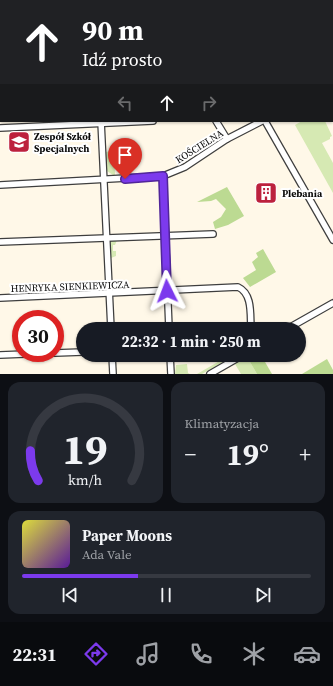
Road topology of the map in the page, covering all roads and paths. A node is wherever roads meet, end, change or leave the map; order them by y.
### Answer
1 (101, 122) edge
2 (217, 122) edge
3 (261, 122) edge
4 (264, 122) edge
5 (0, 128) edge
6 (227, 140) junction
7 (163, 176) junction
8 (104, 180) junction
9 (0, 185) edge
10 (213, 234) dead end
11 (166, 235) junction
12 (107, 237) junction
13 (333, 240) edge
14 (0, 242) edge
15 (167, 291) junction
16 (110, 294) junction
17 (0, 298) edge
18 (333, 303) edge
19 (111, 322) edge
20 (169, 322) edge
21 (250, 322) edge
22 (299, 322) edge
23 (76, 352) edge
24 (64, 353) edge
25 (0, 355) edge
26 (12, 355) edge
27 (112, 362) edge
28 (170, 362) edge
29 (231, 362) edge
30 (113, 374) edge
31 (171, 374) edge
32 (210, 374) edge

1 - 5 street
1 - 8 street
2 - 6 street
3 - 6 street, KOŚCIELNA
4 - 13 street
6 - 7 street, KOŚCIELNA
7 - 8 street, KOŚCIELNA
7 - 11 street
8 - 9 street, KOŚCIELNA
8 - 12 street
10 - 11 street
11 - 12 street
11 - 15 street
12 - 14 street
12 - 16 street
15 - 16 street, HENRYKA SIENKIEWICZA
15 - 20 street
15 - 21 street, HENRYKA SIENKIEWICZA
16 - 17 street, HENRYKA SIENKIEWICZA
16 - 19 street
18 - 22 street
23 - 24 street
25 - 26 street
27 - 30 street
28 - 31 street
29 - 32 street

